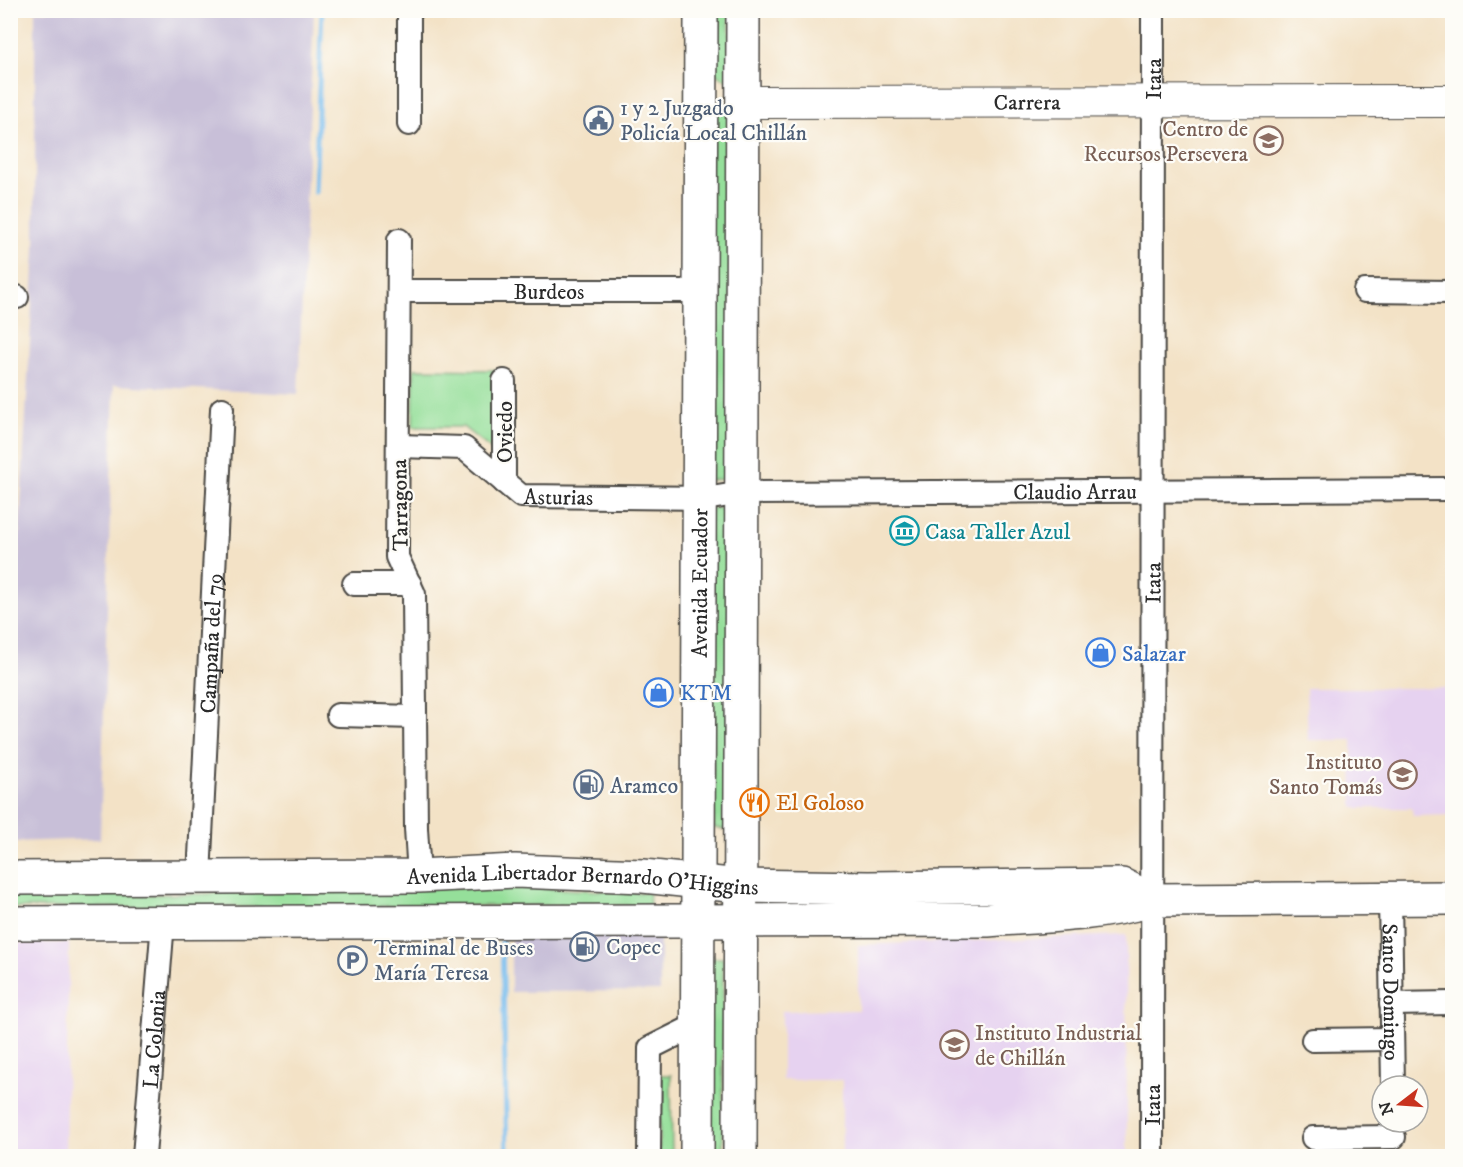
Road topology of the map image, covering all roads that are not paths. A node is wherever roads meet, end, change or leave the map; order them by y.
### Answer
1 (409, 10) edge
2 (701, 10) edge
3 (743, 10) edge
4 (1153, 10) edge
5 (701, 67) junction
6 (1452, 101) edge
7 (743, 102) junction
8 (1153, 102) junction
9 (409, 124) dead end
10 (399, 240) dead end
11 (399, 291) junction
12 (700, 291) junction
13 (1365, 291) dead end
14 (1452, 292) edge
15 (504, 381) dead end
16 (222, 409) dead end
17 (399, 446) junction
18 (504, 482) junction
19 (1452, 489) edge
20 (1153, 491) junction
21 (742, 493) junction
22 (700, 498) junction
23 (354, 584) dead end
24 (410, 584) junction
25 (338, 715) dead end
26 (415, 717) junction
27 (419, 876) junction
28 (199, 877) junction
29 (10, 878) edge
30 (698, 882) junction
31 (740, 886) junction
32 (1390, 898) junction
33 (1452, 898) edge
34 (1152, 900) junction
35 (698, 921) junction
36 (740, 921) junction
37 (163, 922) junction
38 (10, 923) edge
39 (1391, 1004) junction
40 (1452, 1004) edge
41 (698, 1024) junction
42 (1392, 1039) junction
43 (1313, 1040) dead end
44 (1393, 1074) edge
45 (1313, 1138) dead end
46 (1394, 1139) edge
47 (144, 1156) edge
48 (649, 1156) edge
49 (697, 1156) edge
50 (740, 1156) edge
51 (1152, 1156) edge

1 - 9 street
2 - 5 main road, Avenida Ecuador
3 - 7 main road, Avenida Ecuador
4 - 8 street, Itata
5 - 7 main road
5 - 12 main road, Avenida Ecuador
6 - 8 street, Carrera
7 - 8 street, Carrera
7 - 21 main road, Avenida Ecuador
8 - 20 street, Itata
10 - 11 street, Tarragona
11 - 12 street, Burdeos
11 - 17 street, Tarragona
12 - 22 main road, Avenida Ecuador
13 - 14 street
15 - 18 street, Oviedo
16 - 28 street, Campaña del 79
17 - 18 street, Asturias
17 - 24 street, Tarragona
18 - 22 street, Asturias
19 - 20 street, Claudio Arrau
20 - 21 street, Claudio Arrau
20 - 34 street, Itata
21 - 22 street, Claudio Arrau
21 - 31 main road, Avenida Ecuador
22 - 30 main road, Avenida Ecuador
23 - 24 street
24 - 26 street, Tarragona
25 - 26 street
26 - 27 street, Tarragona
27 - 28 main road, Avenida Libertador Bernardo O'Higgins
27 - 30 main road, Avenida Libertador Bernardo O'Higgins
28 - 29 main road, Avenida Libertador Bernardo O'Higgins
30 - 31 main road, Avenida Libertador Bernardo O'Higgins
30 - 35 main road, Avenida Ecuador
31 - 34 main road, Avenida Libertador Bernardo O'Higgins
31 - 36 main road, Avenida Ecuador
32 - 33 main road, Avenida Libertador Bernardo O'Higgins
32 - 34 main road, Avenida Libertador Bernardo O'Higgins
32 - 39 street, Santo Domingo
34 - 36 main road, Avenida Libertador Bernardo O'Higgins
34 - 51 street, Itata
35 - 36 main road, Avenida Libertador Bernardo O'Higgins
35 - 37 main road, Avenida Libertador Bernardo O'Higgins
35 - 41 main road, Avenida Ecuador
36 - 50 main road, Avenida Ecuador
37 - 38 main road, Avenida Libertador Bernardo O'Higgins
37 - 47 street, La Colonia
39 - 40 street
39 - 42 street, Santo Domingo
41 - 48 street
41 - 49 main road, Avenida Ecuador
42 - 43 street
42 - 44 street, Santo Domingo
45 - 46 street

